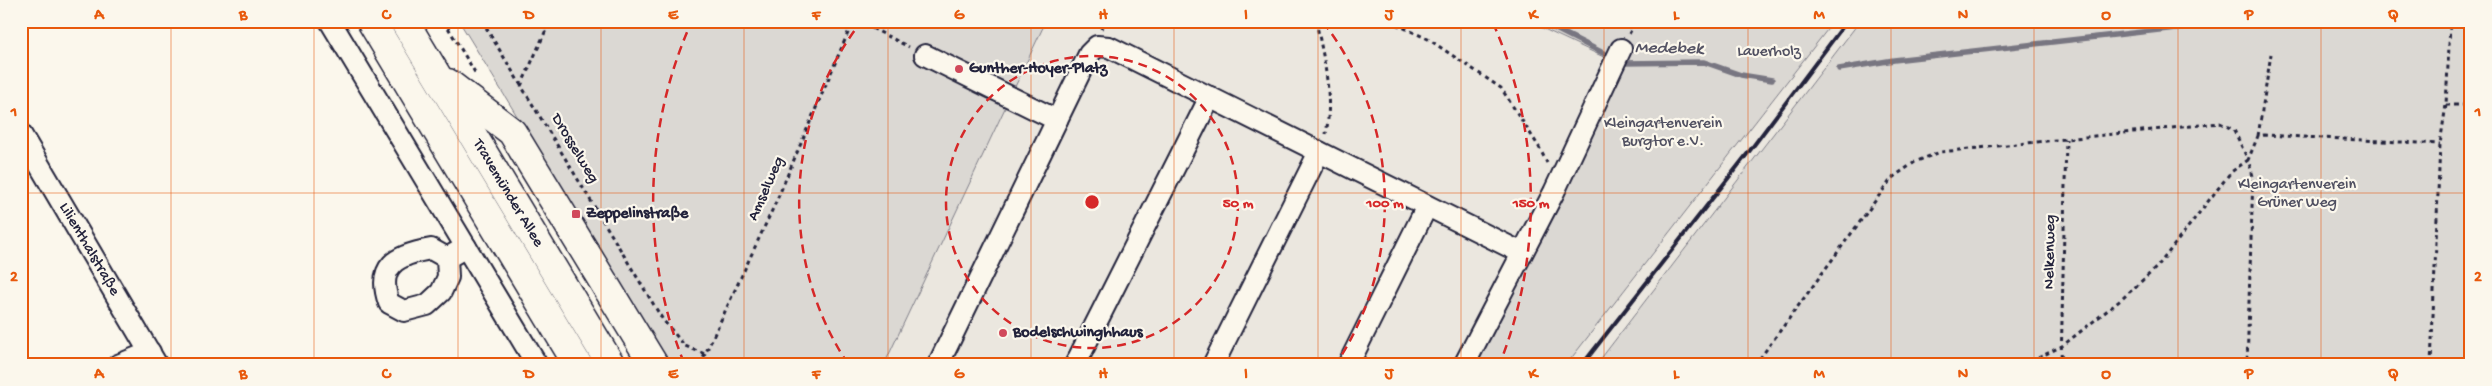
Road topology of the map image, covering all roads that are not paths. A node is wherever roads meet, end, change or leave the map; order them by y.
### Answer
1 (330, 21) edge
2 (371, 21) edge
3 (404, 21) edge
4 (1621, 49) dead end
5 (925, 55) road end
6 (436, 74) junction
7 (1210, 97) junction
8 (1057, 120) junction
9 (21, 134) edge
10 (1319, 152) junction
11 (1427, 206) junction
12 (466, 247) junction
13 (1522, 253) junction
14 (447, 258) dead end
15 (154, 358) edge
16 (118, 365) edge
17 (537, 365) edge
18 (578, 365) edge
19 (611, 365) edge
20 (654, 365) edge
21 (938, 365) edge
22 (1075, 365) edge
23 (1213, 365) edge
24 (1348, 365) edge
25 (1464, 365) edge

1 - 12 street
2 - 18 highway, Travemünder Allee
3 - 6 highway, Travemünder Allee
4 - 13 street
5 - 8 street
6 - 19 highway, Travemünder Allee
6 - 20 highway
7 - 8 street
7 - 10 street
7 - 22 street
8 - 21 street
9 - 15 street, Lilienthalstraße
10 - 11 street
10 - 23 street
11 - 13 street
11 - 24 street
12 - 14 street
12 - 17 street
13 - 25 street
15 - 16 street

